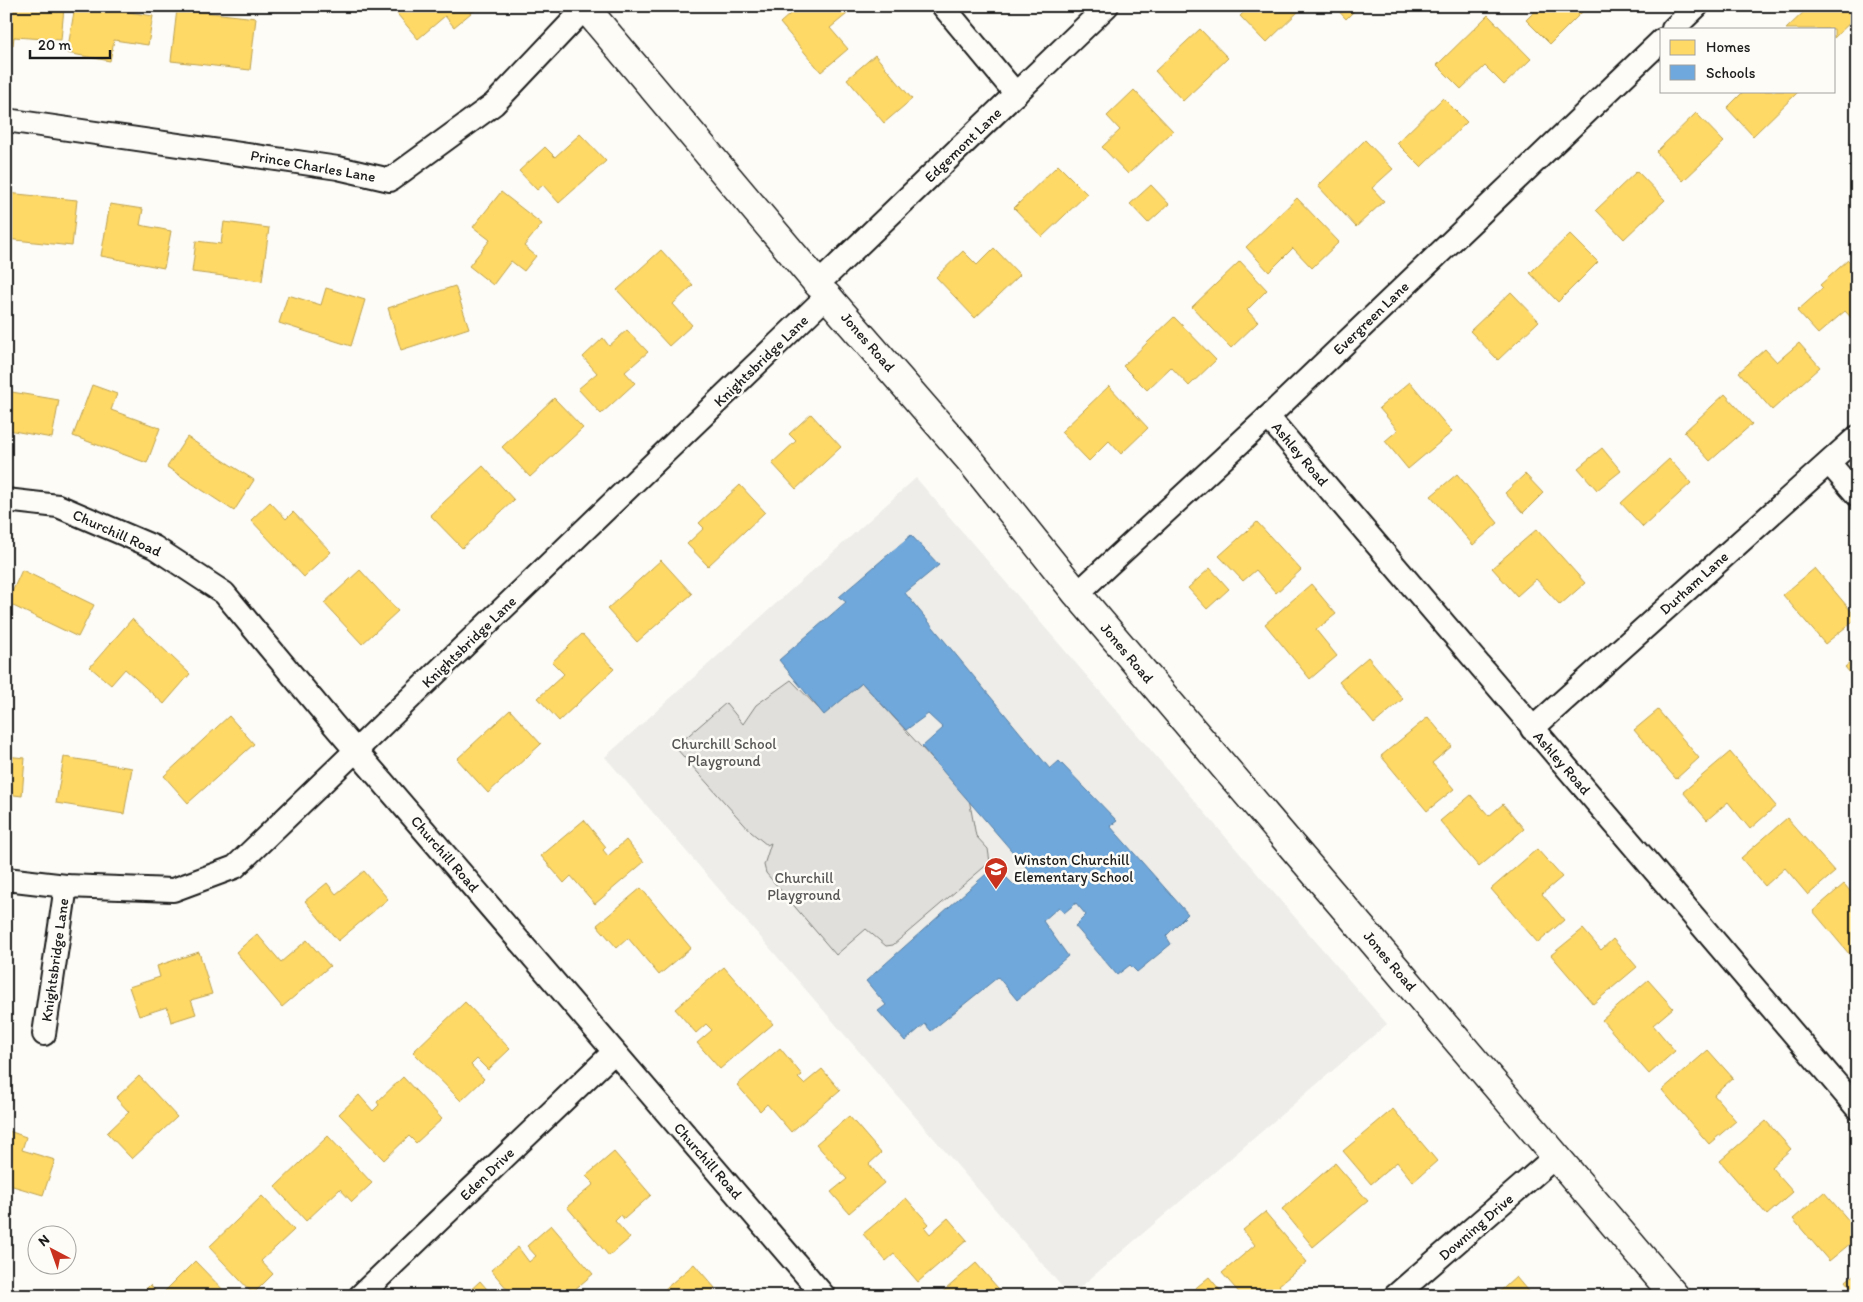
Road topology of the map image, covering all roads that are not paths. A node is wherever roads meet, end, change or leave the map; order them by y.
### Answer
1 (943, 6) edge
2 (1107, 6) edge
3 (1697, 6) edge
4 (585, 7) edge
5 (1674, 28) edge
6 (1660, 42) edge
7 (1016, 94) junction
8 (6, 120) edge
9 (823, 290) junction
10 (1268, 417) junction
11 (1857, 437) edge
12 (1828, 463) junction
13 (1857, 495) edge
14 (6, 500) edge
15 (1077, 594) junction
16 (1532, 729) junction
17 (356, 751) junction
18 (6, 879) edge
19 (66, 886) junction
20 (44, 1034) dead end
21 (614, 1052) junction
22 (1857, 1108) edge
23 (1556, 1156) junction
24 (360, 1296) edge
25 (824, 1296) edge
26 (1395, 1296) edge
27 (1675, 1296) edge

1 - 7 street
2 - 7 street, Edgemont Lane
3 - 5 street
4 - 8 street, Prince Charles Lane
4 - 9 street, Jones Road
6 - 10 street, Evergreen Lane
7 - 9 street, Edgemont Lane
9 - 15 street, Jones Road
9 - 17 street, Knightsbridge Lane
10 - 15 street, Evergreen Lane
10 - 16 street, Ashley Road
11 - 12 street, Durham Lane
12 - 13 street
12 - 16 street, Durham Lane
14 - 17 street, Churchill Road
15 - 23 street, Jones Road
16 - 22 street, Ashley Road
17 - 19 street, Knightsbridge Lane
17 - 21 street, Churchill Road
18 - 19 street, Knightsbridge Lane
19 - 20 street, Knightsbridge Lane
21 - 24 street, Eden Drive
21 - 25 street, Churchill Road
23 - 26 street, Downing Drive
23 - 27 street, Jones Road

